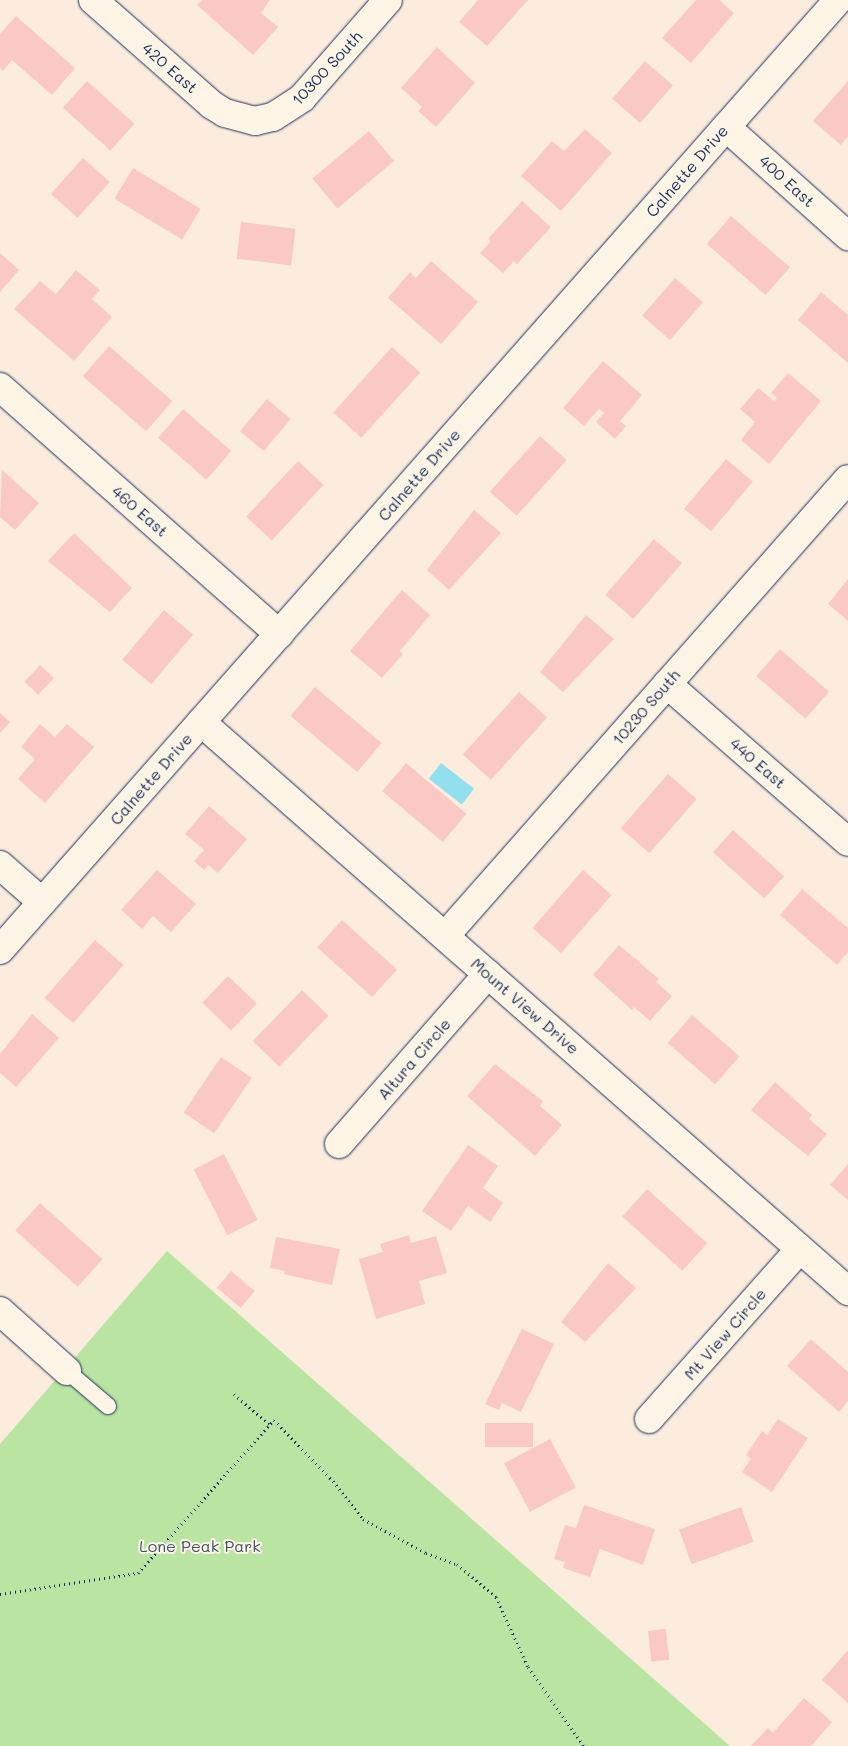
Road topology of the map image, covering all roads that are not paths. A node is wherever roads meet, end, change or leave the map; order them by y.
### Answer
1 (93, 0) edge
2 (388, 0) edge
3 (838, 0) edge
4 (255, 121) joint
5 (726, 127) junction
6 (848, 236) edge
7 (0, 388) edge
8 (848, 479) edge
9 (279, 634) junction
10 (667, 684) junction
11 (201, 722) junction
12 (848, 842) edge
13 (0, 865) edge
14 (42, 902) junction
15 (445, 936) junction
16 (0, 950) edge
17 (488, 974) junction
18 (339, 1144) dead end
19 (800, 1249) junction
20 (848, 1291) edge
21 (0, 1311) edge
22 (67, 1370) joint
23 (108, 1406) dead end
24 (650, 1419) dead end

1 - 4 street, 420 East
2 - 4 street, 10300 South
3 - 5 street, Calnette Drive
5 - 6 street, 400 East
5 - 9 street, Calnette Drive
7 - 9 street, 460 East
8 - 10 street, 10230 South
9 - 11 street, Calnette Drive
10 - 12 street, 440 East
10 - 15 street, 10230 South
11 - 14 street, Calnette Drive
11 - 15 street, Mount View Drive
13 - 14 street
14 - 16 street, Calnette Drive
15 - 17 street, Mount View Drive
17 - 18 street, Altura Circle
17 - 19 street, Mount View Drive
19 - 20 street, Mount View Drive
19 - 24 street, Mt View Circle
21 - 22 street
22 - 23 lane

